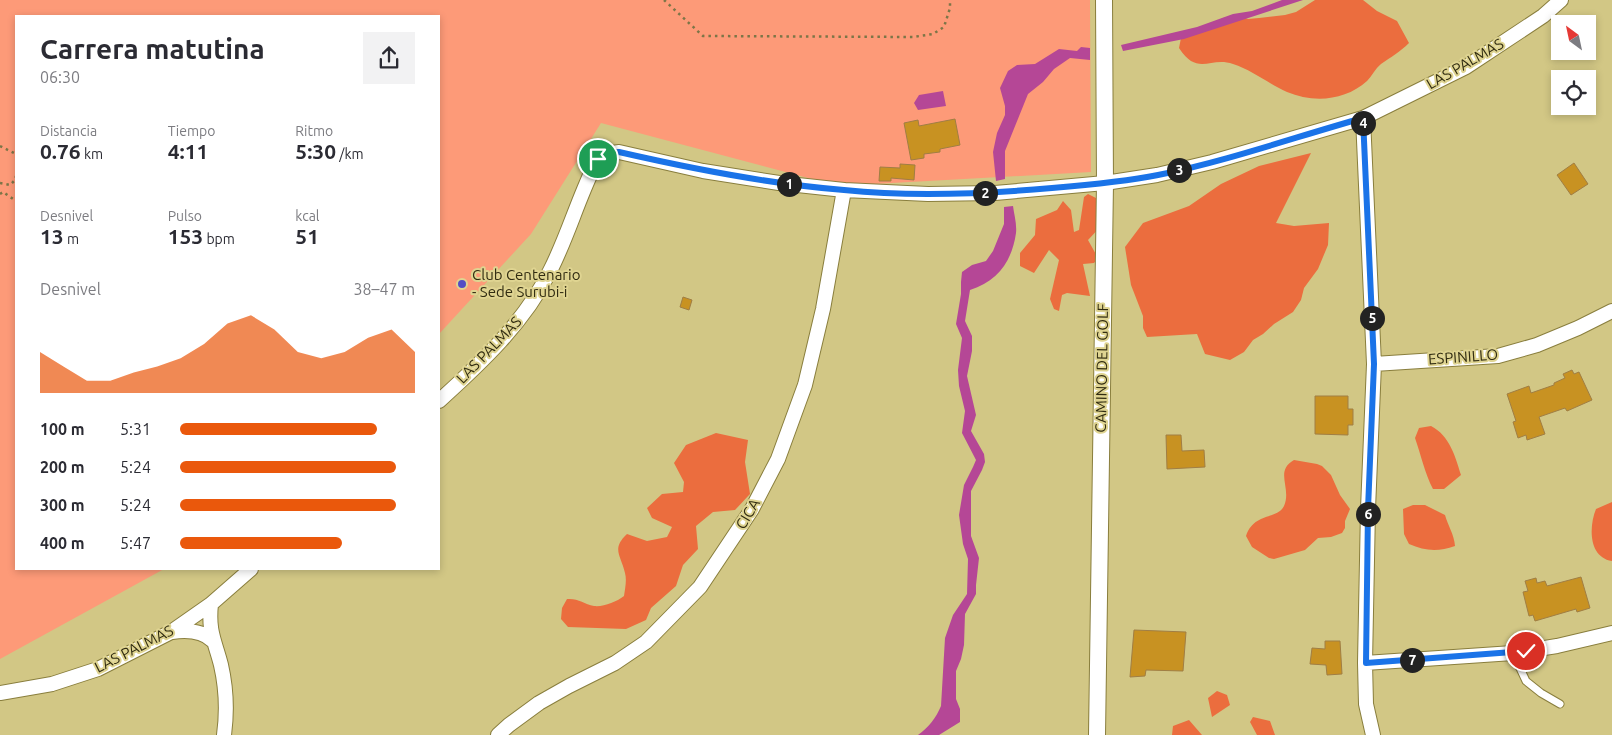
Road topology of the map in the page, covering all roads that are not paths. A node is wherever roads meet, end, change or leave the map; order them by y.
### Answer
1 (1104, 0) edge
2 (1561, 0) edge
3 (1363, 118) junction
4 (1105, 183) junction
5 (844, 190) junction
6 (1612, 311) edge
7 (1374, 364) junction
8 (440, 400) edge
9 (250, 570) edge
10 (211, 604) junction
11 (171, 632) junction
12 (1612, 632) edge
13 (212, 641) junction
14 (1512, 653) junction
15 (1366, 663) junction
16 (0, 693) edge
17 (1560, 704) dead end
18 (224, 735) edge
19 (498, 735) edge
20 (1097, 735) edge
21 (1373, 735) edge

1 - 4 street, CAMINO DEL GOLF
2 - 3 street, LAS PALMAS
3 - 4 street, LAS PALMAS
3 - 7 street
4 - 5 street, LAS PALMAS
4 - 20 street, CAMINO DEL GOLF
5 - 8 street, LAS PALMAS
5 - 19 street, CICA
6 - 7 street, ESPINILLO
7 - 15 street
9 - 10 street, LAS PALMAS
10 - 11 street, LAS PALMAS
10 - 13 street
11 - 13 street
11 - 16 street, LAS PALMAS
12 - 14 street
13 - 18 street
14 - 15 street
14 - 17 lane
15 - 21 street

